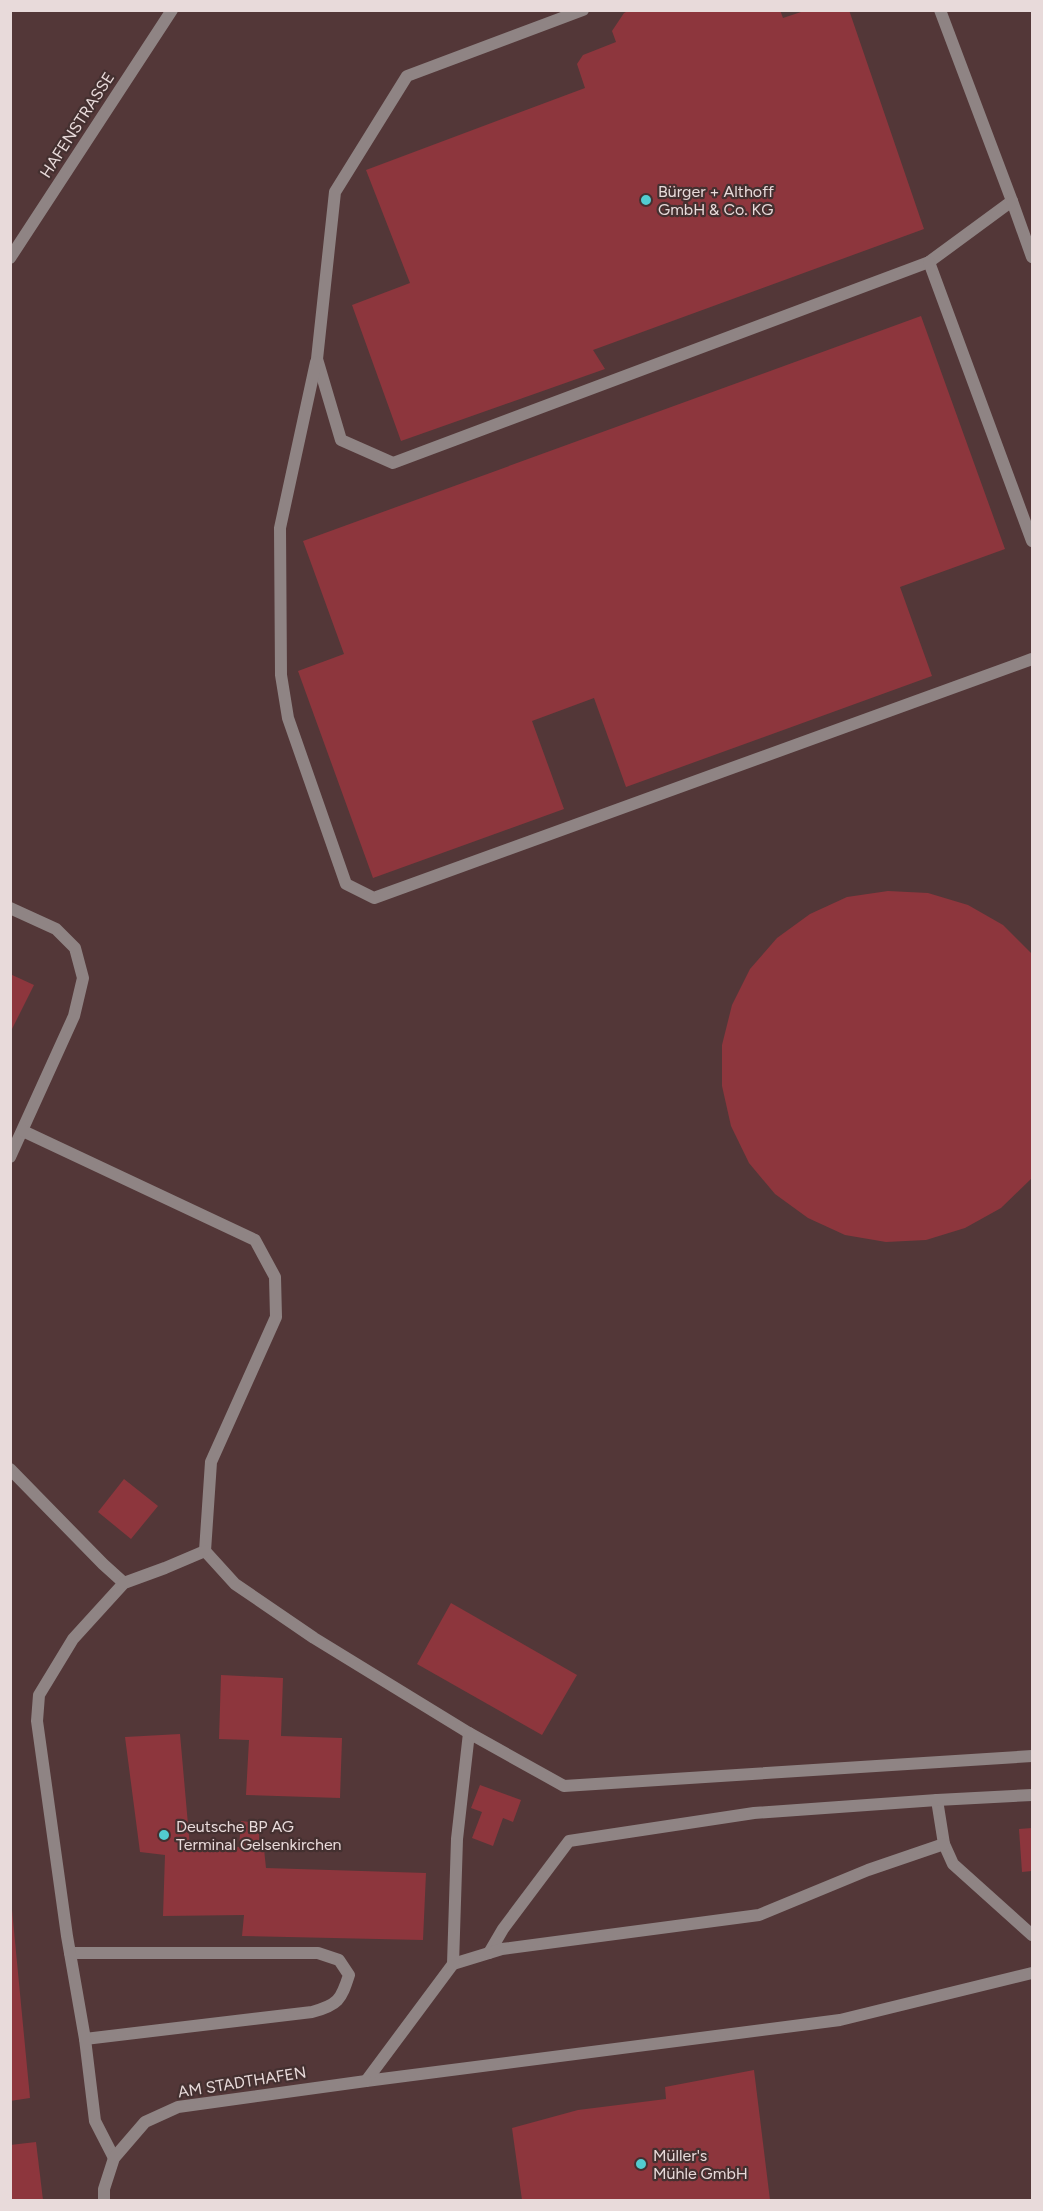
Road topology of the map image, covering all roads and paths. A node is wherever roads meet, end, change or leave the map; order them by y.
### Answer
1 (172, 10) edge
2 (582, 10) edge
3 (940, 10) edge
4 (1012, 201) junction
5 (1032, 257) edge
6 (10, 258) edge
7 (929, 262) junction
8 (317, 359) junction
9 (1032, 541) edge
10 (1032, 659) edge
11 (10, 908) edge
12 (23, 1131) junction
13 (10, 1157) edge
14 (10, 1468) edge
15 (205, 1551) junction
16 (124, 1583) junction
17 (469, 1733) junction
18 (1032, 1756) edge
19 (1032, 1795) edge
20 (937, 1800) junction
21 (944, 1844) junction
22 (1032, 1935) edge
23 (70, 1953) junction
24 (489, 1953) junction
25 (453, 1964) junction
26 (1032, 1973) edge
27 (86, 2039) junction
28 (366, 2081) junction
29 (114, 2158) junction
30 (104, 2200) edge

1 - 6 street, HAFENSTRASSE
2 - 8 street
3 - 4 street
4 - 5 street
4 - 7 street
7 - 8 street
7 - 9 street
8 - 10 street
11 - 12 street
12 - 13 street
12 - 15 street
14 - 16 street
15 - 16 street
15 - 17 street
16 - 23 street
17 - 18 street
17 - 25 street
19 - 20 street
20 - 21 street
20 - 24 street
21 - 22 street
21 - 24 street
23 - 27 street
23 - 27 street
24 - 25 street
25 - 28 street
26 - 28 street, AM STADTHAFEN
27 - 29 street
28 - 29 street, AM STADTHAFEN
29 - 30 street, AM STADTHAFEN

